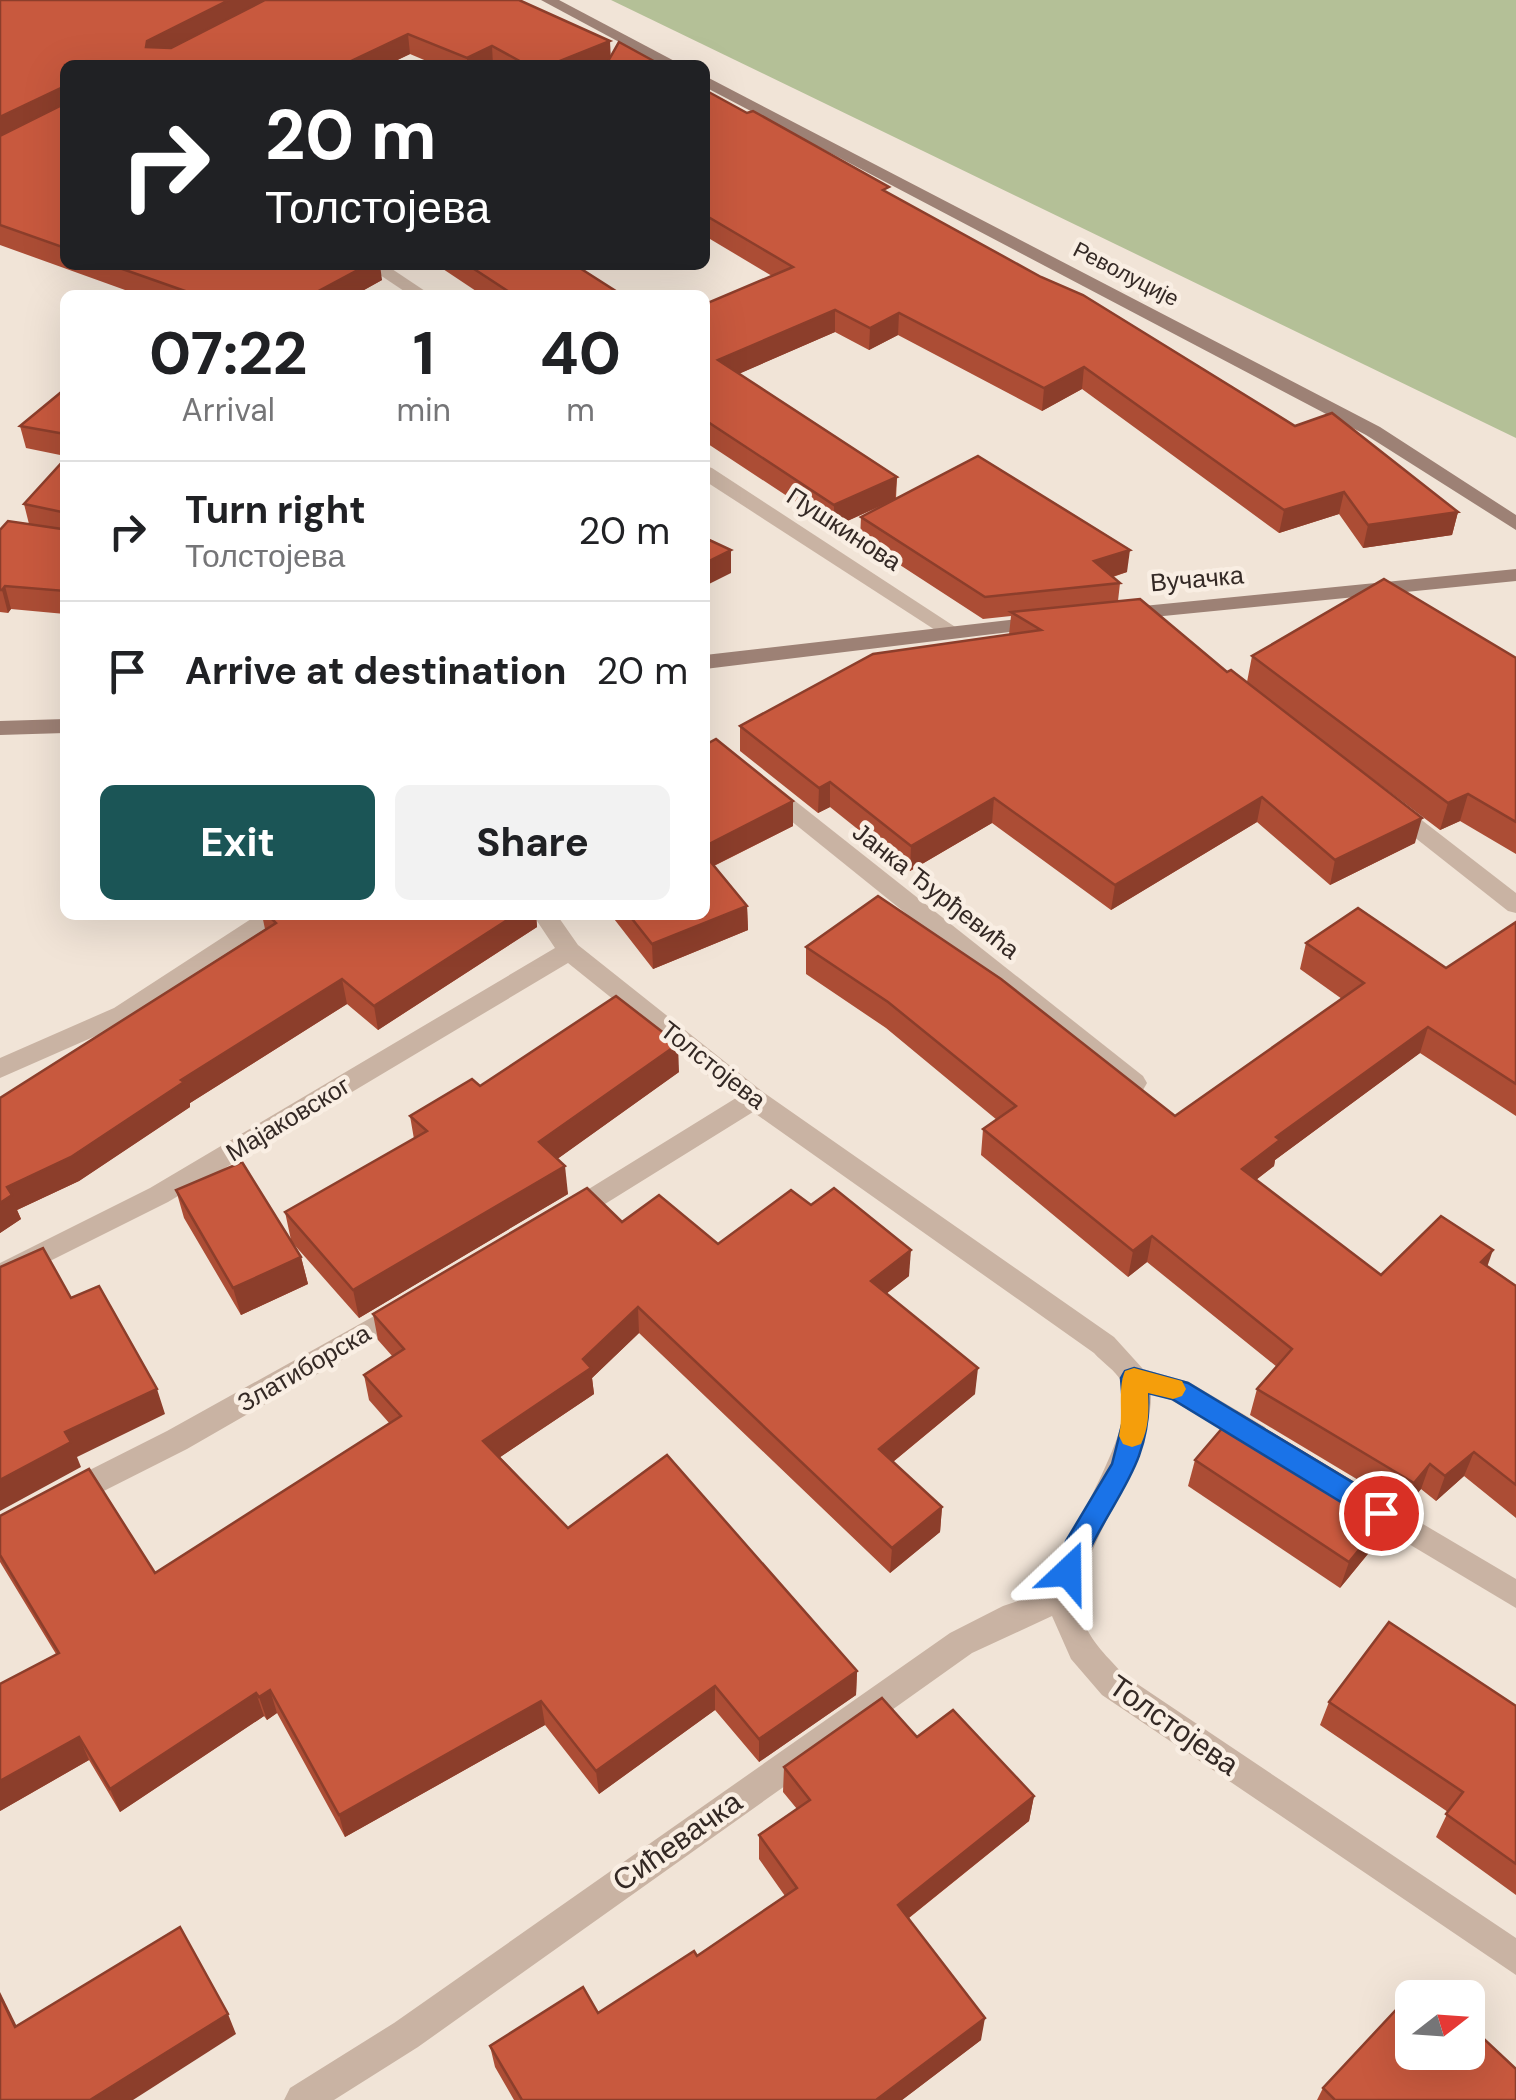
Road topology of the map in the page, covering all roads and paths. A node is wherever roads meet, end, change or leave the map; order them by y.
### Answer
1 (548, 0) edge
2 (664, 60) edge
3 (710, 84) edge
4 (382, 270) edge
5 (414, 290) edge
6 (710, 475) edge
7 (1516, 524) edge
8 (1516, 575) edge
9 (1140, 612) junction
10 (1103, 616) edge
11 (1065, 620) edge
12 (952, 632) junction
13 (1170, 636) edge
14 (710, 661) edge
15 (60, 726) edge
16 (0, 728) edge
17 (748, 774) edge
18 (1368, 790) edge
19 (1516, 905) edge
20 (266, 920) edge
21 (548, 920) edge
22 (570, 951) junction
23 (0, 1069) edge
24 (1134, 1084) edge
25 (754, 1098) junction
26 (538, 1232) edge
27 (0, 1275) edge
28 (418, 1302) edge
29 (1134, 1378) junction
30 (1280, 1452) edge
31 (1330, 1482) edge
32 (35, 1511) edge
33 (1516, 1595) edge
34 (1062, 1599) junction
35 (1516, 1958) edge
36 (302, 2100) edge

1 - 2 street
3 - 7 street, Револуције
4 - 5 street
6 - 12 street, Пушкинова
8 - 9 street, Вучачка
9 - 10 street, Вучачка
9 - 13 street
11 - 12 street
12 - 14 street
15 - 16 street
17 - 24 street, Јанка Ђурђевића
18 - 19 street
20 - 23 street
21 - 22 street, Толстојева
22 - 25 street, Толстојева
22 - 27 street, Мајаковског
25 - 26 street
25 - 29 street, Толстојева
28 - 32 street, Златиборска
29 - 30 street
29 - 34 street
31 - 33 street
34 - 35 street, Толстојева
34 - 36 street, Сићевачка

